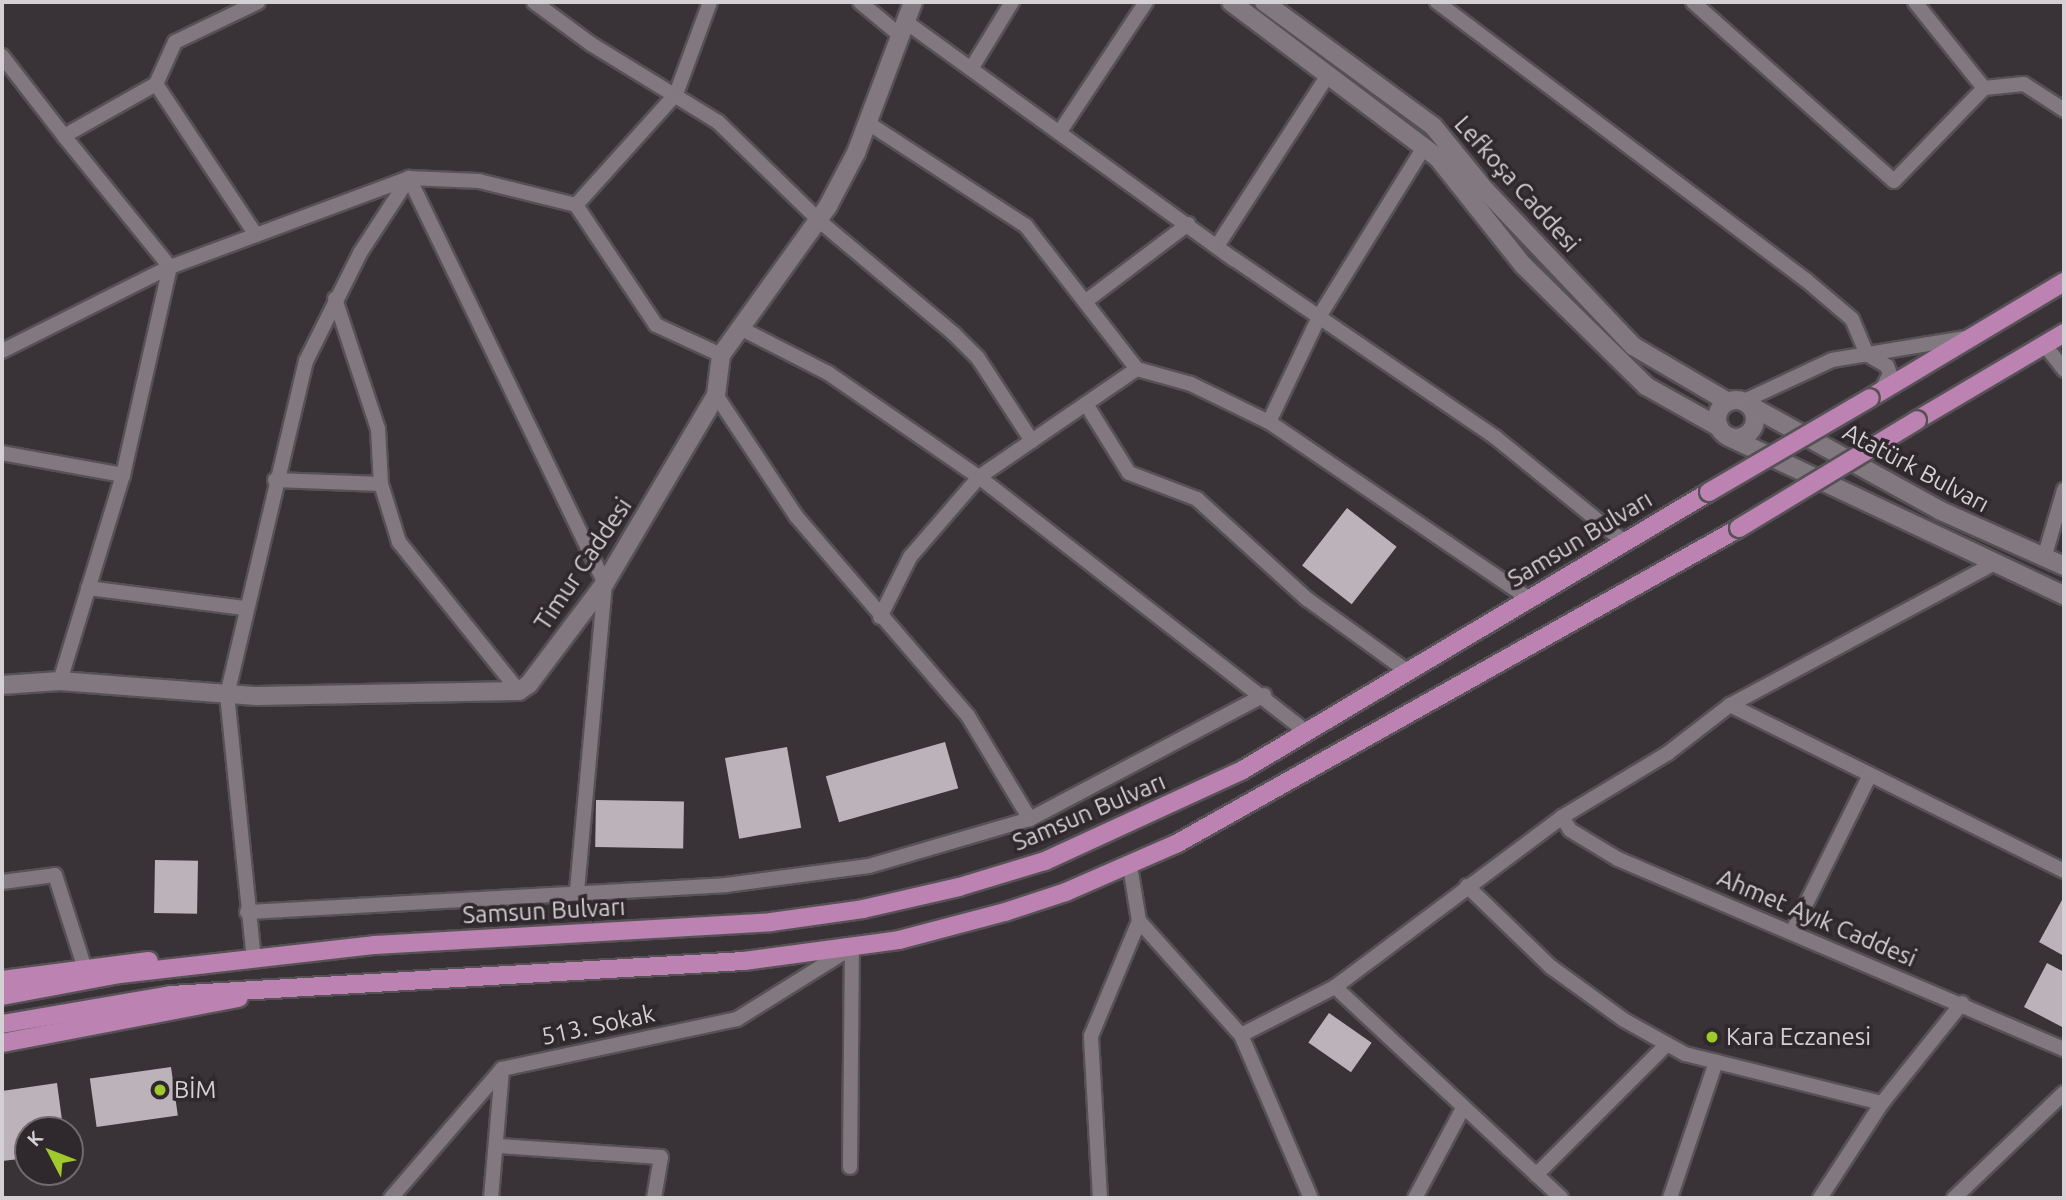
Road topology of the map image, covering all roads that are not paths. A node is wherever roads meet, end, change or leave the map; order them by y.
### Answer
1 (258, 2) edge
2 (534, 2) edge
3 (710, 2) edge
4 (860, 2) edge
5 (913, 2) edge
6 (1012, 2) edge
7 (1146, 2) edge
8 (1231, 2) edge
9 (1264, 2) edge
10 (1437, 2) edge
11 (1693, 2) edge
12 (1915, 2) edge
13 (904, 29) junction
14 (2, 56) edge
15 (971, 69) junction
16 (1328, 75) junction
17 (156, 84) junction
18 (1984, 88) junction
19 (676, 94) junction
20 (2064, 110) edge
21 (868, 122) junction
22 (1061, 130) junction
23 (64, 136) junction
24 (1424, 147) junction
25 (409, 177) junction
26 (576, 205) junction
27 (819, 220) junction
28 (1188, 224) junction
29 (256, 235) junction
30 (1217, 246) junction
31 (170, 267) junction
32 (2064, 282) edge
33 (335, 299) junction
34 (1086, 301) junction
35 (1320, 315) junction
36 (742, 329) junction
37 (2064, 333) edge
38 (1970, 337) junction
39 (2044, 344) junction
40 (2, 351) edge
41 (721, 355) junction
42 (1867, 355) junction
43 (1137, 369) junction
44 (2064, 370) edge
45 (716, 395) junction
46 (1876, 395) junction
47 (1740, 403) junction
48 (1086, 404) junction
49 (1269, 422) junction
50 (1723, 431) junction
51 (1032, 441) junction
52 (2, 453) edge
53 (123, 475) junction
54 (979, 477) junction
55 (275, 480) junction
56 (381, 484) junction
57 (2064, 490) edge
58 (1623, 541) junction
59 (2043, 558) junction
60 (1993, 564) junction
61 (2064, 566) edge
62 (605, 583) junction
63 (88, 588) junction
64 (2064, 595) edge
65 (1528, 598) junction
66 (244, 608) junction
67 (880, 617) junction
68 (1407, 671) junction
69 (60, 681) junction
70 (2, 685) edge
71 (519, 691) junction
72 (227, 695) junction
73 (1264, 695) junction
74 (1730, 705) junction
75 (1307, 732) junction
76 (1868, 779) junction
77 (1562, 817) junction
78 (1030, 819) junction
79 (1130, 866) junction
80 (2064, 871) edge
81 (2, 882) edge
82 (1467, 886) junction
83 (577, 891) junction
84 (247, 912) junction
85 (1139, 921) junction
86 (1792, 932) junction
87 (852, 947) junction
88 (254, 960) junction
89 (233, 961) junction
90 (84, 966) junction
91 (2, 980) edge
92 (283, 986) junction
93 (1335, 987) junction
94 (2, 996) edge
95 (1962, 1003) junction
96 (2, 1024) edge
97 (1241, 1035) junction
98 (2, 1043) edge
99 (1667, 1044) junction
100 (2064, 1049) edge
101 (1716, 1062) junction
102 (502, 1069) junction
103 (2064, 1093) edge
104 (1882, 1102) junction
105 (1464, 1108) junction
106 (499, 1146) junction
107 (850, 1167) dead end
108 (1535, 1175) junction
109 (391, 1198) edge
110 (491, 1198) edge
111 (654, 1198) edge
112 (1100, 1198) edge
113 (1311, 1198) edge
114 (1415, 1198) edge
115 (1561, 1198) edge
116 (1670, 1198) edge
117 (1820, 1198) edge
118 (1954, 1198) edge

1 - 17 street
2 - 19 street
3 - 19 street
4 - 13 street
5 - 13 street
6 - 15 street
7 - 22 street
8 - 16 street
9 - 47 street, Lefkoşa Caddesi
10 - 42 street
11 - 18 street
12 - 18 street
13 - 15 street
13 - 21 street
14 - 23 street
15 - 22 street
16 - 24 street
16 - 30 street
17 - 23 street
17 - 29 street
18 - 20 street
19 - 26 street
19 - 27 street
21 - 27 street
21 - 34 street
22 - 28 street
23 - 31 street
24 - 35 street
24 - 50 street
25 - 26 street
25 - 29 street
25 - 33 street
25 - 62 street
26 - 41 street
27 - 36 street
27 - 51 street
28 - 30 street
28 - 34 street
29 - 31 street
30 - 35 street
31 - 40 street
31 - 53 street
32 - 38 main road, Samsun Bulvarı
33 - 55 street
33 - 56 street
34 - 43 street
35 - 49 street
35 - 58 street
36 - 41 street
36 - 54 street
37 - 39 main road
38 - 42 street
38 - 46 main road, Samsun Bulvarı
39 - 44 street
39 - 79 main road, bridge
41 - 45 street, Timur Caddesi
42 - 46 street
42 - 47 street
43 - 48 street
43 - 49 street
45 - 62 street, Timur Caddesi
45 - 67 street
46 - 58 main road, Samsun Bulvarı, bridge
47 - 50 street
47 - 50 street
47 - 59 street, Atatürk Bulvarı
48 - 51 street
48 - 68 street
49 - 65 street
50 - 60 street
51 - 54 street
52 - 53 street
53 - 63 street
54 - 67 street
54 - 73 street
55 - 56 street
55 - 66 street
56 - 71 street
57 - 59 street
58 - 65 main road, Samsun Bulvarı
59 - 61 street, Atatürk Bulvarı
60 - 64 street
60 - 74 street
62 - 71 street, Timur Caddesi
62 - 83 street
63 - 66 street
63 - 69 street
65 - 68 main road, Samsun Bulvarı
66 - 72 street
67 - 78 street
68 - 75 main road, Samsun Bulvarı
69 - 70 street
69 - 72 street
71 - 72 street
72 - 84 street
73 - 75 street
73 - 78 street
74 - 76 street
74 - 77 street
75 - 88 main road, Samsun Bulvarı
76 - 80 street
76 - 86 street
77 - 82 street
77 - 86 street, Ahmet Ayık Caddesi
78 - 83 street
79 - 85 street
79 - 87 main road
81 - 90 street
82 - 93 street
82 - 99 street
83 - 84 street
84 - 88 street
85 - 97 street
85 - 112 street
86 - 95 street, Ahmet Ayık Caddesi
87 - 92 main road
87 - 102 street, 513. Sokak
87 - 107 street
88 - 89 main road, Samsun Bulvarı
89 - 90 main road
89 - 94 main road, Samsun Bulvarı
90 - 91 main road
92 - 96 main road
92 - 98 main road
93 - 97 street
93 - 105 street
95 - 100 street, Ahmet Ayık Caddesi
95 - 104 street
97 - 113 street
99 - 101 street
99 - 108 street
101 - 104 street
101 - 116 street
102 - 106 street
102 - 109 street
103 - 118 street
104 - 117 street
105 - 108 street
105 - 114 street
106 - 110 street
106 - 111 street
108 - 115 street

